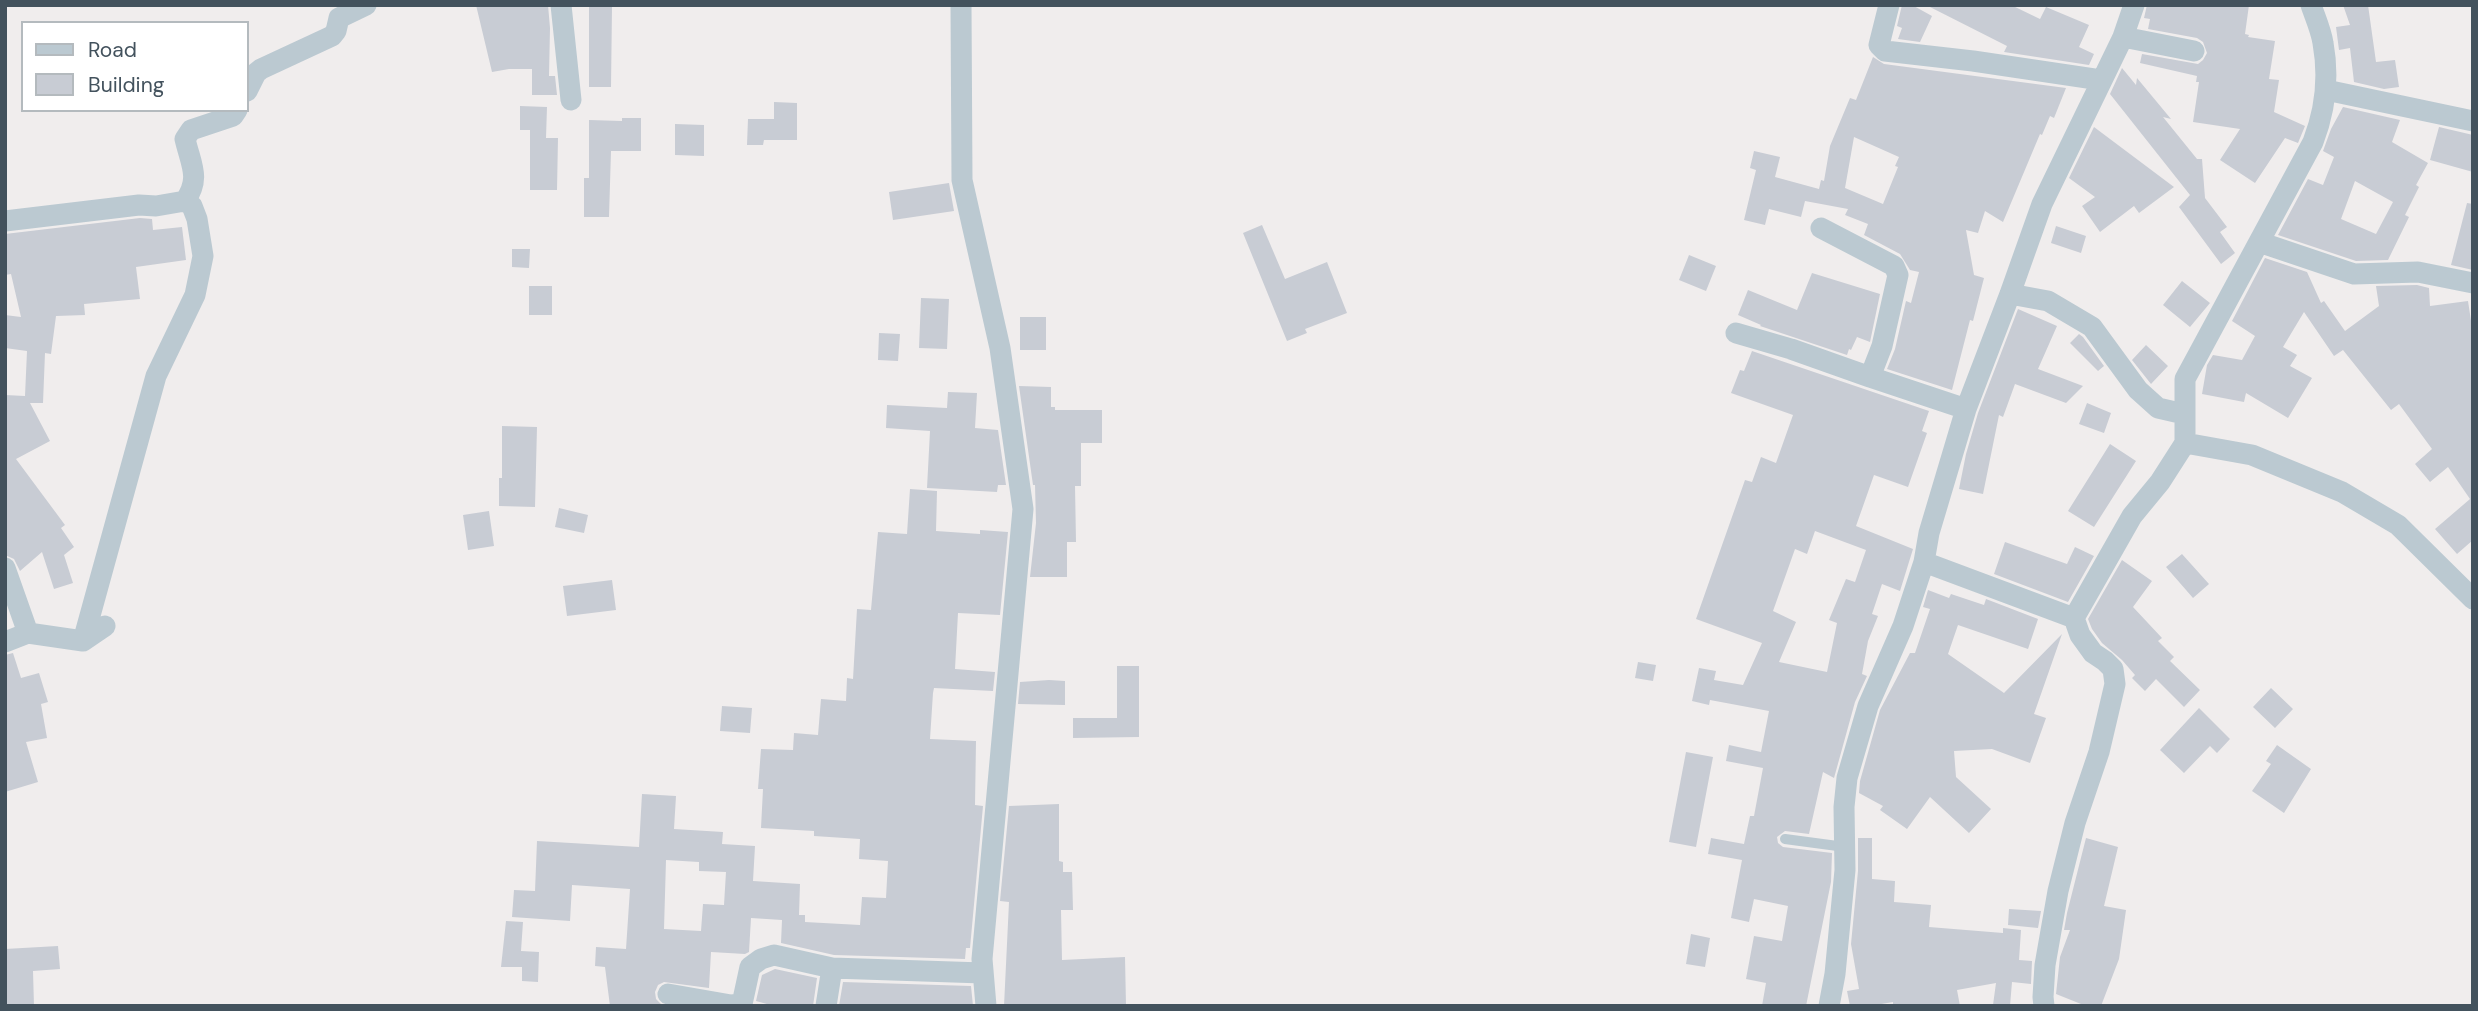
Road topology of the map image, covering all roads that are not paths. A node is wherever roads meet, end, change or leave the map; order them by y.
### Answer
1 (366, 5) edge
2 (561, 5) edge
3 (961, 5) edge
4 (1889, 5) edge
5 (2134, 5) edge
6 (2311, 5) edge
7 (2123, 37) junction
8 (2194, 51) dead end
9 (2101, 80) junction
10 (248, 88) edge
11 (2326, 90) junction
12 (571, 100) dead end
13 (236, 112) edge
14 (2473, 121) edge
15 (185, 201) junction
16 (5, 221) edge
17 (1821, 228) dead end
18 (2259, 242) junction
19 (2473, 283) edge
20 (2010, 294) junction
21 (1736, 333) dead end
22 (1870, 377) junction
23 (1966, 409) junction
24 (2185, 414) junction
25 (2185, 443) junction
26 (1924, 562) junction
27 (5, 568) edge
28 (2473, 599) edge
29 (2074, 618) junction
30 (105, 626) dead end
31 (28, 633) junction
32 (83, 640) junction
33 (5, 642) edge
34 (1786, 839) dead end
35 (1845, 847) junction
36 (832, 968) junction
37 (983, 973) junction
38 (668, 994) dead end
39 (827, 1006) edge
40 (986, 1006) edge
41 (1829, 1006) edge
42 (2044, 1006) edge

1 - 10 street
2 - 12 street
3 - 37 street
4 - 9 street
5 - 7 street
6 - 11 street
7 - 8 street
7 - 9 street
9 - 20 street
11 - 14 street
11 - 18 street
13 - 15 street
15 - 16 street
15 - 32 street
17 - 22 street
18 - 19 street
18 - 24 street
20 - 23 street
20 - 24 street
21 - 22 street
22 - 23 street
23 - 26 street
24 - 25 street
25 - 28 street
25 - 29 street
26 - 29 street
26 - 35 street
27 - 31 street
29 - 42 street
30 - 32 street
31 - 32 street
31 - 33 street
34 - 35 lane
35 - 41 street
36 - 37 street
36 - 38 street
36 - 39 street
37 - 40 street

